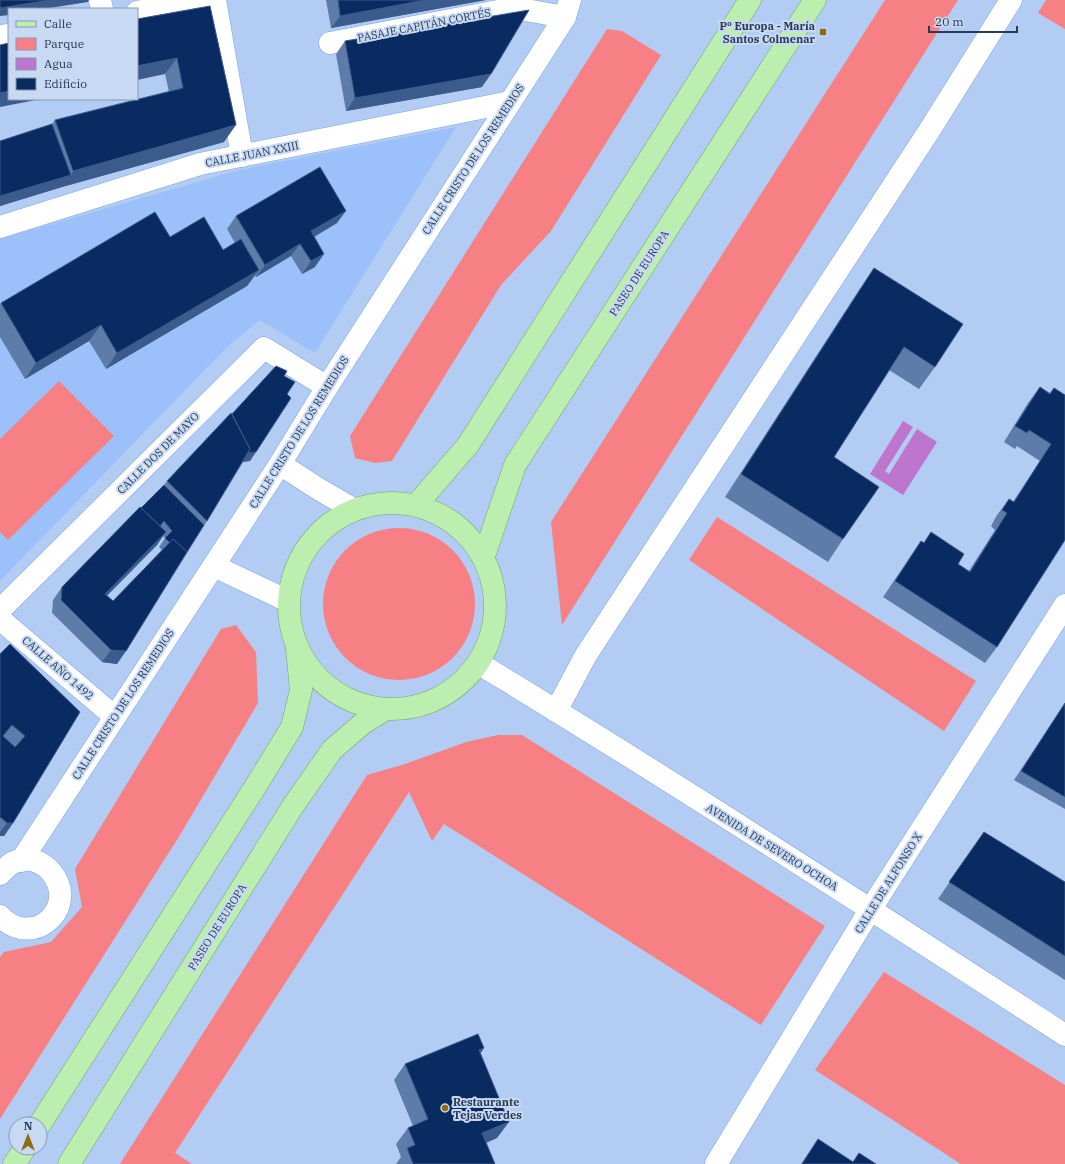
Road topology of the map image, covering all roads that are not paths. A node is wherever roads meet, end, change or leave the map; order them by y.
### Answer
1 (199, 0) edge
2 (215, 0) edge
3 (750, 0) edge
4 (815, 0) edge
5 (1011, 0) edge
6 (568, 9) edge
7 (138, 12) edge
8 (330, 43) dead end
9 (510, 102) junction
10 (242, 156) junction
11 (0, 227) edge
12 (327, 387) junction
13 (280, 464) junction
14 (417, 504) junction
15 (352, 509) junction
16 (484, 556) junction
17 (214, 566) junction
18 (288, 601) junction
19 (1065, 604) edge
20 (0, 610) edge
21 (0, 619) edge
22 (297, 648) junction
23 (478, 663) junction
24 (386, 709) junction
25 (556, 711) junction
26 (115, 717) junction
27 (21, 861) junction
28 (0, 874) edge
29 (870, 910) junction
30 (0, 916) edge
31 (1065, 1035) edge
32 (45, 1116) edge
33 (69, 1164) edge
34 (716, 1164) edge

1 - 7 street
2 - 10 street
3 - 14 main road
4 - 16 main road, PASEO DE EUROPA
5 - 25 street
6 - 8 street, PASAJE CAPITÁN CORTÉS
6 - 9 street, CALLE CRISTO DE LOS REMEDIOS
9 - 10 street, CALLE JUAN XXIII
9 - 12 street, CALLE CRISTO DE LOS REMEDIOS
10 - 11 street, CALLE JUAN XXIII
12 - 13 street, CALLE CRISTO DE LOS REMEDIOS
12 - 20 street, CALLE DOS DE MAYO
13 - 15 street
13 - 17 street, CALLE CRISTO DE LOS REMEDIOS
14 - 15 main road
14 - 16 main road
15 - 18 main road
16 - 23 main road
17 - 18 street
17 - 26 street, CALLE CRISTO DE LOS REMEDIOS
18 - 22 main road
19 - 29 street, CALLE DE ALFONSO X
21 - 26 street, CALLE AÑO 1492
22 - 24 main road
22 - 32 main road
23 - 24 main road
23 - 25 street, AVENIDA DE SEVERO OCHOA
24 - 33 main road, PASEO DE EUROPA
25 - 29 street, AVENIDA DE SEVERO OCHOA
26 - 27 street, CALLE CRISTO DE LOS REMEDIOS
27 - 28 street
27 - 30 street
29 - 31 street, AVENIDA DE SEVERO OCHOA
29 - 34 street, CALLE DE ALFONSO X

